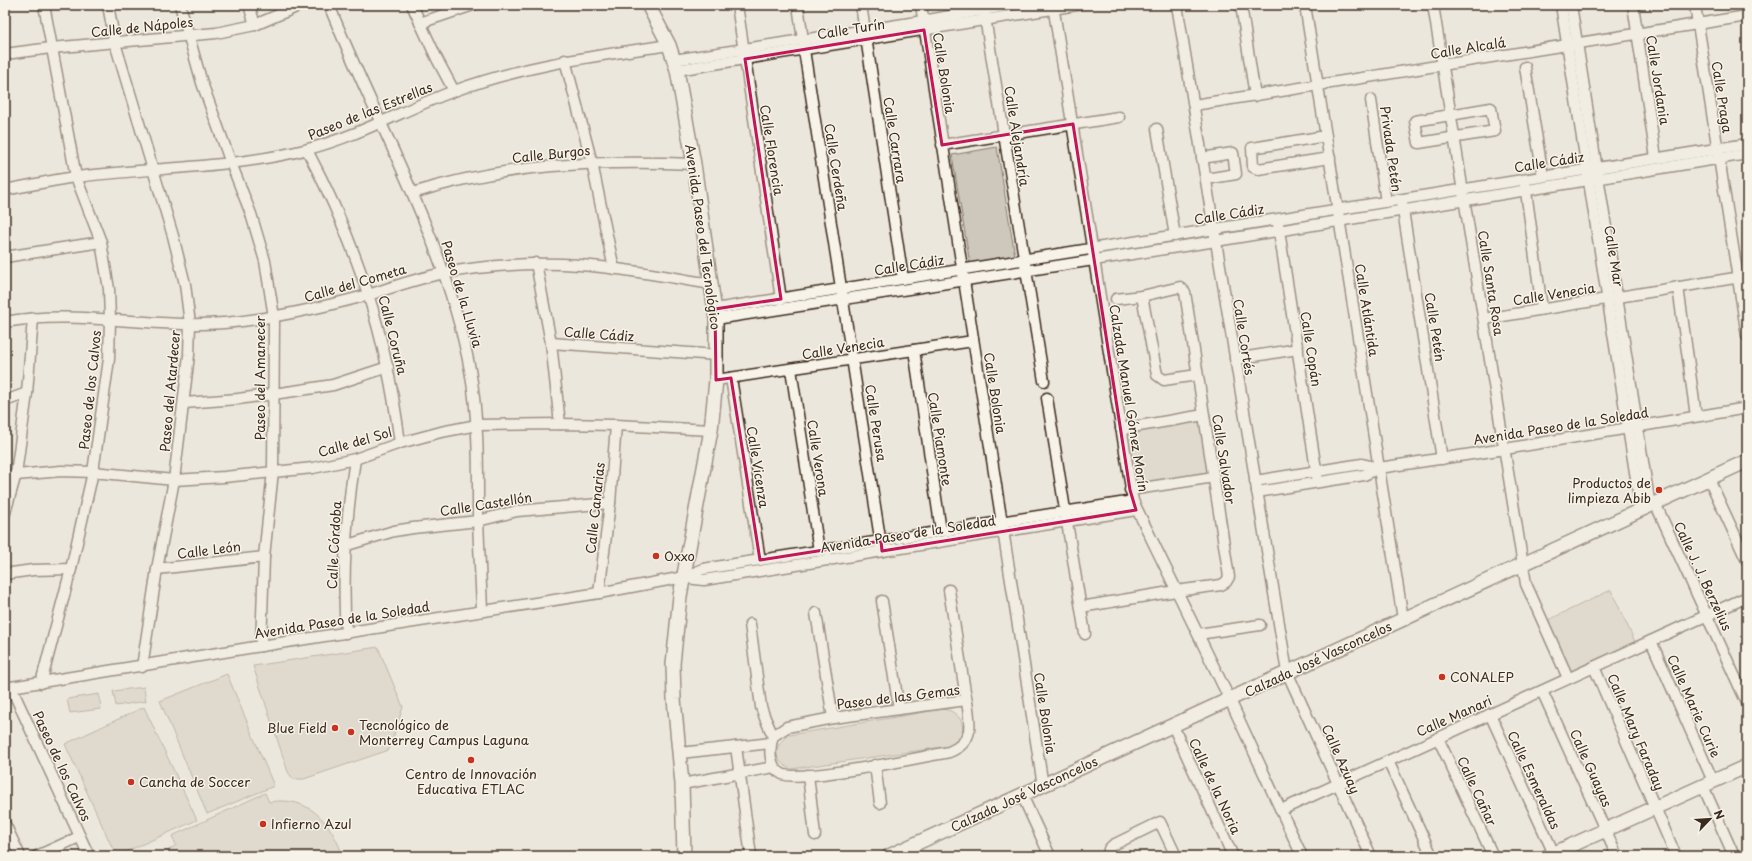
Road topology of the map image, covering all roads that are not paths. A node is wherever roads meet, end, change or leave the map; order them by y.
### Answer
1 (44, 5) edge
2 (108, 5) edge
3 (180, 5) edge
4 (249, 5) edge
5 (301, 5) edge
6 (329, 5) edge
7 (412, 5) edge
8 (474, 5) edge
9 (648, 5) edge
10 (737, 5) edge
11 (798, 5) edge
12 (861, 5) edge
13 (920, 5) edge
14 (1010, 5) edge
15 (1077, 5) edge
16 (1177, 5) edge
17 (1241, 5) edge
18 (1305, 5) edge
19 (1433, 5) edge
20 (1561, 5) edge
21 (1571, 5) edge
22 (1633, 5) edge
23 (1695, 5) edge
24 (983, 7) edge
25 (1054, 7) edge
26 (1747, 16) edge
27 (986, 21) junction
28 (420, 23) junction
29 (1698, 24) junction
30 (255, 25) junction
31 (924, 25) junction
32 (1637, 34) junction
33 (865, 35) junction
34 (188, 36) junction
35 (115, 43) junction
36 (1572, 44) junction
37 (669, 45) junction
38 (804, 45) junction
39 (51, 48) junction
40 (5, 54) edge
41 (744, 54) junction
42 (565, 60) junction
43 (675, 65) junction
44 (1443, 65) junction
45 (1525, 66) dead end
46 (1318, 85) junction
47 (454, 91) junction
48 (1255, 96) junction
49 (1371, 100) dead end
50 (1194, 104) junction
51 (1451, 115) junction
52 (1119, 117) dead end
53 (379, 122) junction
54 (1073, 124) junction
55 (1156, 129) dead end
56 (1004, 135) junction
57 (1326, 136) junction
58 (1454, 137) junction
59 (1747, 144) edge
60 (942, 145) junction
61 (307, 150) junction
62 (1718, 153) junction
63 (1747, 154) edge
64 (1202, 158) junction
65 (1330, 158) junction
66 (1656, 158) junction
67 (592, 163) junction
68 (231, 164) junction
69 (694, 164) junction
70 (154, 170) junction
71 (1593, 174) junction
72 (1543, 176) junction
73 (76, 177) junction
74 (1206, 179) junction
75 (1525, 185) junction
76 (5, 190) edge
77 (1462, 190) junction
78 (413, 193) junction
79 (1401, 200) junction
80 (1464, 200) junction
81 (1386, 202) junction
82 (1338, 210) junction
83 (1403, 210) junction
84 (1278, 219) junction
85 (1340, 220) junction
86 (1214, 230) junction
87 (1280, 230) junction
88 (1175, 236) junction
89 (1216, 240) junction
90 (101, 242) junction
91 (1092, 249) junction
92 (5, 257) edge
93 (1024, 260) junction
94 (1094, 260) junction
95 (536, 263) junction
96 (614, 269) junction
97 (962, 270) junction
98 (1026, 271) junction
99 (443, 273) junction
100 (1742, 277) edge
101 (903, 279) junction
102 (964, 280) junction
103 (711, 284) junction
104 (1678, 288) junction
105 (369, 294) junction
106 (842, 294) junction
107 (1142, 296) junction
108 (1612, 298) junction
109 (781, 299) junction
110 (1116, 300) dead end
111 (1542, 309) junction
112 (715, 314) junction
113 (274, 317) junction
114 (33, 318) junction
115 (1484, 318) junction
116 (110, 320) junction
117 (5, 322) edge
118 (190, 324) junction
119 (1747, 336) edge
120 (973, 341) junction
121 (551, 343) junction
122 (1298, 349) junction
123 (914, 350) junction
124 (717, 355) junction
125 (1235, 359) junction
126 (852, 360) junction
127 (388, 368) junction
128 (791, 369) junction
129 (1197, 375) junction
130 (731, 378) junction
131 (716, 380) junction
132 (1044, 381) dead end
133 (27, 393) junction
134 (274, 393) junction
135 (1047, 398) dead end
136 (5, 401) edge
137 (184, 403) junction
138 (1747, 408) edge
139 (1204, 415) junction
140 (1696, 416) junction
141 (560, 424) junction
142 (477, 425) junction
143 (616, 425) junction
144 (1633, 428) junction
145 (1120, 429) junction
146 (711, 430) junction
147 (400, 443) junction
148 (1505, 449) junction
149 (355, 458) junction
150 (1442, 459) junction
151 (1747, 461) edge
152 (1379, 468) junction
153 (273, 471) junction
154 (1317, 471) junction
155 (93, 472) junction
156 (16, 474) junction
157 (5, 476) edge
158 (1214, 477) junction
159 (1710, 478) junction
160 (174, 480) junction
161 (1255, 481) junction
162 (1318, 482) junction
163 (1130, 490) junction
164 (1257, 492) junction
165 (610, 503) junction
166 (1135, 505) junction
167 (1649, 506) junction
168 (5, 513) edge
169 (1066, 516) junction
170 (478, 521) junction
171 (1002, 527) junction
172 (941, 531) junction
173 (344, 546) junction
174 (881, 546) junction
175 (819, 551) junction
176 (264, 557) junction
177 (760, 560) junction
178 (1747, 561) edge
179 (1523, 564) junction
180 (71, 569) junction
181 (157, 569) junction
182 (5, 574) edge
183 (684, 578) junction
184 (949, 590) dead end
185 (1176, 591) junction
186 (599, 594) junction
187 (1747, 597) edge
188 (882, 602) dead end
189 (1081, 607) junction
190 (482, 611) junction
191 (816, 613) dead end
192 (1707, 615) junction
193 (1403, 619) junction
194 (750, 624) dead end
195 (1260, 625) dead end
196 (346, 633) junction
197 (1085, 634) dead end
198 (1198, 634) junction
199 (1651, 641) junction
200 (261, 646) junction
201 (142, 667) junction
202 (1594, 667) junction
203 (1287, 672) junction
204 (1568, 678) junction
205 (41, 682) junction
206 (8, 688) edge
207 (1542, 691) junction
208 (966, 700) junction
209 (1230, 700) junction
210 (1747, 703) edge
211 (899, 709) junction
212 (1490, 714) junction
213 (834, 718) junction
214 (1173, 726) junction
215 (1438, 738) junction
216 (772, 739) junction
217 (736, 747) junction
218 (680, 753) junction
219 (1388, 761) junction
220 (875, 765) junction
221 (1747, 766) edge
222 (774, 767) junction
223 (740, 773) junction
224 (808, 775) junction
225 (682, 784) junction
226 (1338, 784) junction
227 (1708, 784) junction
228 (1043, 786) junction
229 (1022, 795) junction
230 (880, 803) dead end
231 (1654, 808) junction
232 (1281, 810) junction
233 (5, 824) edge
234 (1605, 830) junction
235 (815, 835) dead end
236 (80, 836) junction
237 (892, 855) edge
238 (1552, 855) edge
239 (20, 856) edge
240 (37, 856) edge
241 (89, 856) edge
242 (684, 856) edge
243 (751, 856) edge
244 (1050, 856) edge
245 (1108, 856) edge
246 (1176, 856) edge
247 (1233, 856) edge
248 (1302, 856) edge
249 (1371, 856) edge
250 (1432, 856) edge
251 (1493, 856) edge
252 (1617, 856) edge
253 (1676, 856) edge
254 (1734, 856) edge

1 - 39 street, Paseo de los Calvos
2 - 35 street, Paseo del Atardecer
3 - 34 street, Paseo del Amanecer
4 - 30 street
5 - 30 street, Calle de Nápoles
6 - 53 street, Paseo de la Lluvia
7 - 28 street
8 - 28 street
9 - 37 main road, Avenida Paseo del Tecnológico
10 - 41 street, Calle Florencia
11 - 38 street, Calle Cerdeña
12 - 33 street, Calle Carrara
13 - 31 street, Calle Bolonia
14 - 24 street, Calle Turín
15 - 25 street, Calle Turín
16 - 50 street, Calle Cortés
17 - 48 street
18 - 46 street, Calle Atlántida
19 - 44 street, Calle Santa Rosa
20 - 36 street, Calle Mar
21 - 36 street, Calle Mar
22 - 32 street, Calle Jordania
23 - 29 street, Calle Praga
24 - 27 street, Calle Alejandría
24 - 31 street, Calle Turín
25 - 27 street, Calle Turín
25 - 54 street, Calzada Manuel Gómez Morín
26 - 29 street, Calle Alcalá
27 - 31 street, Calle Turín
27 - 56 street, Calle Alejandría
28 - 47 street
29 - 32 street, Calle Alcalá
29 - 62 street, Calle Praga
30 - 34 street, Calle de Nápoles
31 - 33 street, Calle Turín
31 - 60 street, Calle Bolonia
32 - 36 street, Calle Alcalá
32 - 66 street, Calle Jordania
33 - 38 street, Calle Turín
33 - 101 street, Calle Carrara
34 - 35 street, Calle de Nápoles
34 - 68 street, Paseo del Amanecer
35 - 39 street, Calle de Nápoles
35 - 70 street, Paseo del Atardecer
36 - 44 street, Calle Alcalá
36 - 71 street, Calle Mar
37 - 42 street, Paseo de las Estrellas
37 - 43 main road, Avenida Paseo del Tecnológico
38 - 41 street, Calle Turín
38 - 106 street, Calle Cerdeña
39 - 40 street, Calle de Nápoles
39 - 73 street, Paseo de los Calvos
41 - 43 street, Calle Turín
41 - 109 street, Calle Florencia
42 - 47 street, Paseo de las Estrellas
42 - 67 street
43 - 69 main road, Avenida Paseo del Tecnológico
44 - 46 street, Calle Alcalá
44 - 51 street, Calle Santa Rosa
45 - 72 street
46 - 48 street, Calle Alcalá
46 - 57 street, Calle Atlántida
47 - 53 street, Paseo de las Estrellas
48 - 50 street, Calle Alcalá
49 - 81 street, Privada Petén
50 - 64 street, Calle Cortés
51 - 58 street, Calle Santa Rosa
51 - 58 street
51 - 58 street
52 - 54 street
53 - 61 street, Paseo de las Estrellas
53 - 78 street, Paseo de la Lluvia
54 - 56 street
54 - 91 street, Calzada Manuel Gómez Morín
55 - 88 street
56 - 60 street
56 - 93 street, Calle Alejandría
57 - 65 street, Calle Atlántida
57 - 65 street
58 - 77 street, Calle Santa Rosa
59 - 62 street, Calle Cádiz
60 - 97 street, Calle Bolonia
61 - 68 street, Paseo de las Estrellas
61 - 105 street, Calle Coruña
62 - 63 street, Calle Cádiz
62 - 66 street, Calle Cádiz
62 - 71 street, Calle Cádiz
62 - 100 street, Calle Praga
64 - 74 street, Calle Cortés
64 - 74 street
65 - 82 street, Calle Atlántida
66 - 71 street, Calle Cádiz
67 - 69 street, Calle Burgos
67 - 78 street, Calle Burgos
67 - 96 street
68 - 70 street, Paseo de las Estrellas
68 - 113 street, Paseo del Amanecer
69 - 103 main road, Avenida Paseo del Tecnológico
70 - 73 street, Paseo de las Estrellas
70 - 118 street, Paseo del Atardecer
71 - 72 street, Calle Cádiz
71 - 75 street, Calle Cádiz
71 - 108 street, Calle Mar
72 - 75 street, Calle Cádiz
73 - 76 street, Paseo de las Estrellas
73 - 90 street, Paseo de los Calvos
74 - 86 street, Calle Cortés
75 - 77 street, Calle Cádiz
75 - 80 street, Calle Cádiz
75 - 111 street
77 - 79 street, Calle Cádiz
77 - 80 street, Calle Santa Rosa
78 - 99 street, Paseo de la Lluvia
79 - 81 street, Calle Cádiz
79 - 83 street, Calle Petén
80 - 83 street, Calle Cádiz
80 - 115 street, Calle Santa Rosa
81 - 82 street, Calle Cádiz
82 - 84 street, Calle Cádiz
82 - 85 street, Calle Atlántida
83 - 85 street, Calle Cádiz
83 - 150 street, Calle Petén
84 - 86 street, Calle Cádiz
84 - 87 street, Calle Copán
85 - 87 street, Calle Cádiz
85 - 152 street, Calle Atlántida
86 - 88 street, Calle Cádiz
86 - 89 street, Calle Cortés
87 - 89 street, Calle Cádiz
87 - 122 street, Calle Copán
88 - 91 street, Calle Cádiz
89 - 94 street, Calle Cádiz
89 - 125 street, Calle Cortés
90 - 92 street
90 - 116 street, Paseo de los Calvos
91 - 93 street, Calle Cádiz
91 - 94 street, Calzada Manuel Gómez Morín
93 - 97 street, Calle Cádiz
93 - 98 street, Calle Alejandría
94 - 98 street, Calle Cádiz
94 - 145 street, Calzada Manuel Gómez Morín
95 - 96 street, Calle del Cometa
95 - 99 street, Calle del Cometa
95 - 121 street
96 - 103 street, Calle del Cometa
97 - 101 street, Calle Cádiz
97 - 102 street, Calle Bolonia
98 - 102 street, Calle Cádiz
98 - 132 street, Calle Alejandría
99 - 105 street, Calle del Cometa
99 - 142 street, Paseo de la Lluvia
100 - 104 street, Calle Venecia
100 - 119 street, Calle Praga
101 - 106 street, Calle Cádiz
102 - 106 street, Calle Cádiz
102 - 120 street, Calle Bolonia
103 - 112 main road, Avenida Paseo del Tecnológico
104 - 108 street, Calle Venecia
104 - 140 street
105 - 113 street, Calle del Cometa
105 - 127 street, Calle Coruña
106 - 109 street, Calle Cádiz
106 - 112 street, Calle Cádiz
106 - 126 street, Calle Perusa
107 - 110 street
107 - 129 street
107 - 129 street, Calle Salvador
108 - 111 street, Calle Venecia
108 - 144 street, Calle Mar
109 - 112 street, Calle Cádiz
111 - 115 street, Calle Venecia
112 - 124 main road, Avenida Paseo del Tecnológico
113 - 118 street, Calle del Cometa
113 - 134 street, Paseo del Amanecer
114 - 116 street, Calle del Cometa
114 - 117 street, Calle del Cometa
114 - 133 street
115 - 148 street, Calle Santa Rosa
116 - 118 street, Calle del Cometa
116 - 155 street, Paseo de los Calvos
118 - 137 street, Paseo del Atardecer
120 - 123 street, Calle Venecia
120 - 171 street, Calle Bolonia
121 - 124 street, Calle Cádiz
121 - 141 street
122 - 125 street
122 - 154 street, Calle Copán
123 - 126 street, Calle Venecia
123 - 172 street, Calle Piamonte
124 - 131 main road, Avenida Paseo del Tecnológico
125 - 161 street, Calle Cortés
126 - 128 street, Calle Venecia
126 - 174 street, Calle Perusa
127 - 134 street
127 - 147 street, Calle Coruña
128 - 130 street, Calle Venecia
128 - 175 street, Calle Verona
129 - 139 street, Calle Salvador
130 - 131 street, Calle Venecia
130 - 177 street, Calle Vicenza
131 - 146 main road, Avenida Paseo del Tecnológico
133 - 136 street
133 - 156 street
134 - 137 street
134 - 153 street, Paseo del Amanecer
135 - 169 street
137 - 160 street, Paseo del Atardecer
138 - 140 street, Avenida Paseo de la Soledad
139 - 145 street
139 - 158 street, Calle Salvador
140 - 144 street, Avenida Paseo de la Soledad
141 - 142 street, Calle del Sol
141 - 143 street, Calle del Sol
142 - 147 street, Calle del Sol
142 - 170 street, Paseo de la Lluvia
143 - 146 street, Calle del Sol
143 - 165 street, Calle Canarias
144 - 148 street, Avenida Paseo de la Soledad
144 - 167 street, Calle Mar
145 - 163 street, Calzada Manuel Gómez Morín
146 - 183 main road, Avenida Paseo del Tecnológico
147 - 149 street, Calle del Sol
148 - 150 street, Avenida Paseo de la Soledad
148 - 179 street, Calle Santa Rosa
149 - 153 street, Calle del Sol
149 - 173 street, Calle Córdoba
150 - 152 street, Avenida Paseo de la Soledad
151 - 159 main road, Calzada José Vasconcelos
152 - 154 street, Avenida Paseo de la Soledad
152 - 162 street, Avenida Paseo de la Soledad
152 - 193 street, Calle Atlántida
153 - 160 street, Calle del Sol
153 - 176 street, Paseo del Amanecer
154 - 161 street, Avenida Paseo de la Soledad
154 - 162 street, Calle Copán
155 - 156 street, Calle del Sol
155 - 160 street, Calle del Sol
155 - 180 street, Paseo de los Calvos
156 - 157 street, Calle del Sol
156 - 168 street
158 - 163 street
158 - 185 street, Calle Salvador
159 - 167 main road, Calzada José Vasconcelos
159 - 178 street
160 - 181 street, Paseo del Atardecer
161 - 164 street, Calle Cortés
162 - 164 street, Avenida Paseo de la Soledad
163 - 166 street, Calzada Manuel Gómez Morín
164 - 203 street, Calle Cortés
165 - 170 street, Calle Castellón
165 - 186 street, Calle Canarias
166 - 169 street, Avenida Paseo de la Soledad
166 - 185 street, Calzada Manuel Gómez Morín
167 - 179 main road, Calzada José Vasconcelos
167 - 192 street, Calle J. J. Berzelius
169 - 171 street, Avenida Paseo de la Soledad
169 - 189 street
170 - 173 street, Calle Castellón
170 - 190 street, Paseo de la Lluvia
171 - 172 street, Avenida Paseo de la Soledad
171 - 174 street, Avenida Paseo de la Soledad
171 - 228 street, Calle Bolonia
172 - 174 street, Avenida Paseo de la Soledad
173 - 196 street, Calle Córdoba
174 - 175 street, Avenida Paseo de la Soledad
174 - 183 street, Avenida Paseo de la Soledad
175 - 177 street, Avenida Paseo de la Soledad
176 - 181 street, Calle León
176 - 200 street, Paseo del Amanecer
177 - 183 street, Avenida Paseo de la Soledad
179 - 193 main road, Calzada José Vasconcelos
179 - 204 street, Calle Santa Rosa
180 - 182 street
180 - 205 street, Paseo de los Calvos
181 - 201 street, Paseo del Atardecer
183 - 186 street, Avenida Paseo de la Soledad
183 - 218 main road, Avenida Paseo del Tecnológico
184 - 208 street
185 - 189 street
185 - 198 street, Calzada Manuel Gómez Morín
186 - 190 street, Avenida Paseo de la Soledad
187 - 192 street, Calle Manari
188 - 211 street
189 - 197 street
190 - 196 street, Avenida Paseo de la Soledad
191 - 213 street
192 - 199 street, Calle Manari
192 - 210 street, Calle J. J. Berzelius
193 - 203 main road, Calzada José Vasconcelos
194 - 216 street
195 - 198 street
196 - 200 street, Avenida Paseo de la Soledad
198 - 209 street, Calzada Manuel Gómez Morín
199 - 202 street, Calle Manari
199 - 227 street, Calle Marie Curie
200 - 201 street, Avenida Paseo de la Soledad
201 - 205 street, Avenida Paseo de la Soledad
202 - 204 street, Calle Manari
202 - 231 street, Calle Mary Faraday
203 - 209 main road, Calzada José Vasconcelos
203 - 226 street, Calle Azuay
204 - 207 street, Calle Manari
205 - 206 street, Avenida Paseo de la Soledad
206 - 236 street, Paseo de los Calvos
207 - 212 street, Calle Manari
207 - 234 street, Calle Guayas
208 - 211 street, Paseo de las Gemas
208 - 220 street, Paseo de las Gemas
209 - 214 main road, Calzada José Vasconcelos
209 - 232 street, Calzada Manuel Gómez Morín
211 - 213 street, Paseo de las Gemas
212 - 215 street, Calle Manari
212 - 238 street, Calle Esmeraldas
213 - 216 street, Paseo de las Gemas
214 - 228 main road, Calzada José Vasconcelos
214 - 247 street, Calle de la Noria
215 - 219 street, Calle Manari
215 - 251 street, Calle Cañar
216 - 217 street, Paseo de las Gemas
216 - 222 street
217 - 218 street, Paseo de las Gemas
217 - 223 street
218 - 225 main road, Avenida Paseo del Tecnológico
219 - 226 street, Calle Manari
219 - 250 street
220 - 224 street, Paseo de las Gemas
220 - 230 street
221 - 227 main road
222 - 223 street
222 - 224 street, Paseo de las Gemas
223 - 225 street
223 - 243 street
224 - 235 street
225 - 242 main road, Avenida Paseo del Tecnológico
226 - 232 street, Calle Manari
226 - 249 street, Calle Azuay
227 - 231 main road
227 - 254 street, Calle Marie Curie
228 - 229 main road, Calzada José Vasconcelos
229 - 237 main road, Calzada José Vasconcelos
229 - 244 street
231 - 234 main road
231 - 253 street, Calle Mary Faraday
232 - 248 street, Calzada Manuel Gómez Morín
233 - 239 street
234 - 238 main road
234 - 252 street, Calle Guayas
236 - 240 street
236 - 241 street, Paseo de los Calvos
245 - 246 street

